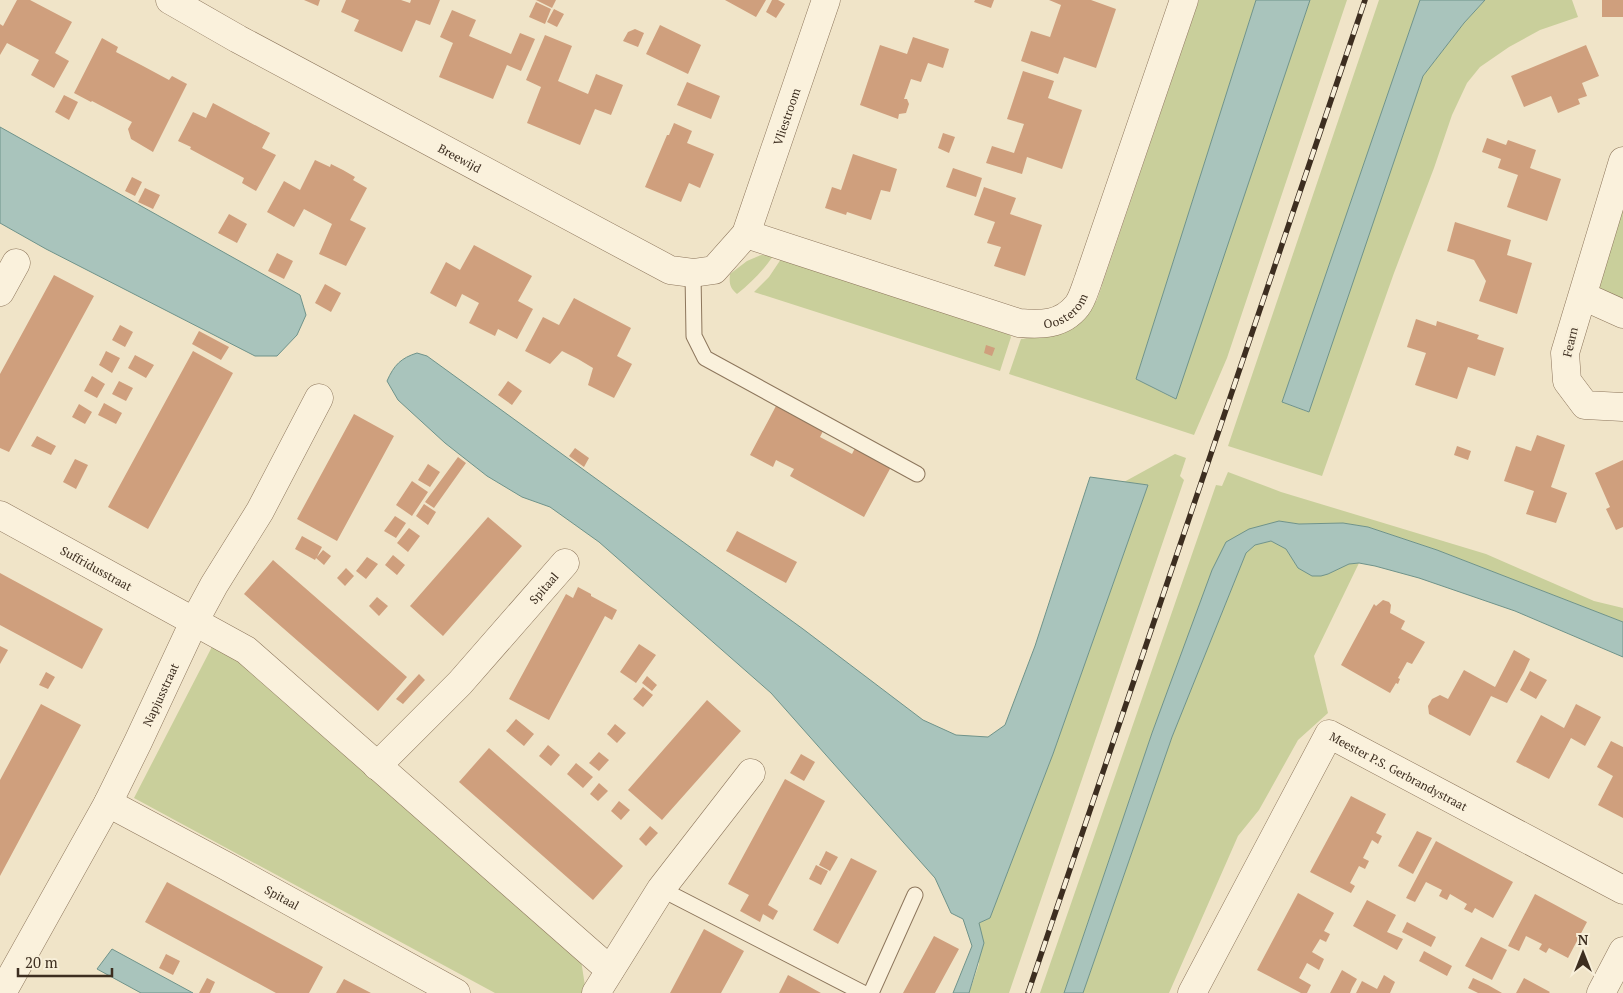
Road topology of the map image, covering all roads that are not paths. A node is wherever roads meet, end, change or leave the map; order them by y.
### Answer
1 (170, 0) edge
2 (826, 0) edge
3 (1184, 0) edge
4 (1623, 161) edge
5 (746, 234) junction
6 (16, 263) dead end
7 (693, 273) junction
8 (0, 292) edge
9 (1583, 296) junction
10 (1623, 314) edge
11 (319, 398) dead end
12 (1623, 407) edge
13 (917, 474) dead end
14 (0, 515) edge
15 (565, 563) dead end
16 (194, 622) junction
17 (377, 766) junction
18 (751, 773) dead end
19 (108, 803) junction
20 (661, 889) junction
21 (1623, 890) edge
22 (915, 895) dead end
23 (1623, 951) edge
24 (603, 982) edge
25 (2, 993) edge
26 (456, 993) edge
27 (862, 993) edge
28 (871, 993) edge
29 (1192, 993) edge
30 (1601, 993) edge

1 - 7 street, Breewijd
2 - 5 street, Vliestroom
3 - 5 street, Oosterom
4 - 9 street, Fearn
5 - 7 street, Breewijd
6 - 8 street
7 - 13 lane
9 - 10 street
9 - 12 street, Fearn
11 - 16 street, Napjusstraat
14 - 16 street, Suffridusstraat
15 - 17 street, Spitaal
16 - 17 street
16 - 19 street, Napjusstraat
17 - 24 street
18 - 20 street
19 - 25 street, Napjusstraat
19 - 26 street, Spitaal
20 - 24 street
20 - 27 lane
21 - 29 street, Meester P.S. Gerbrandystraat
22 - 28 lane
23 - 30 street

